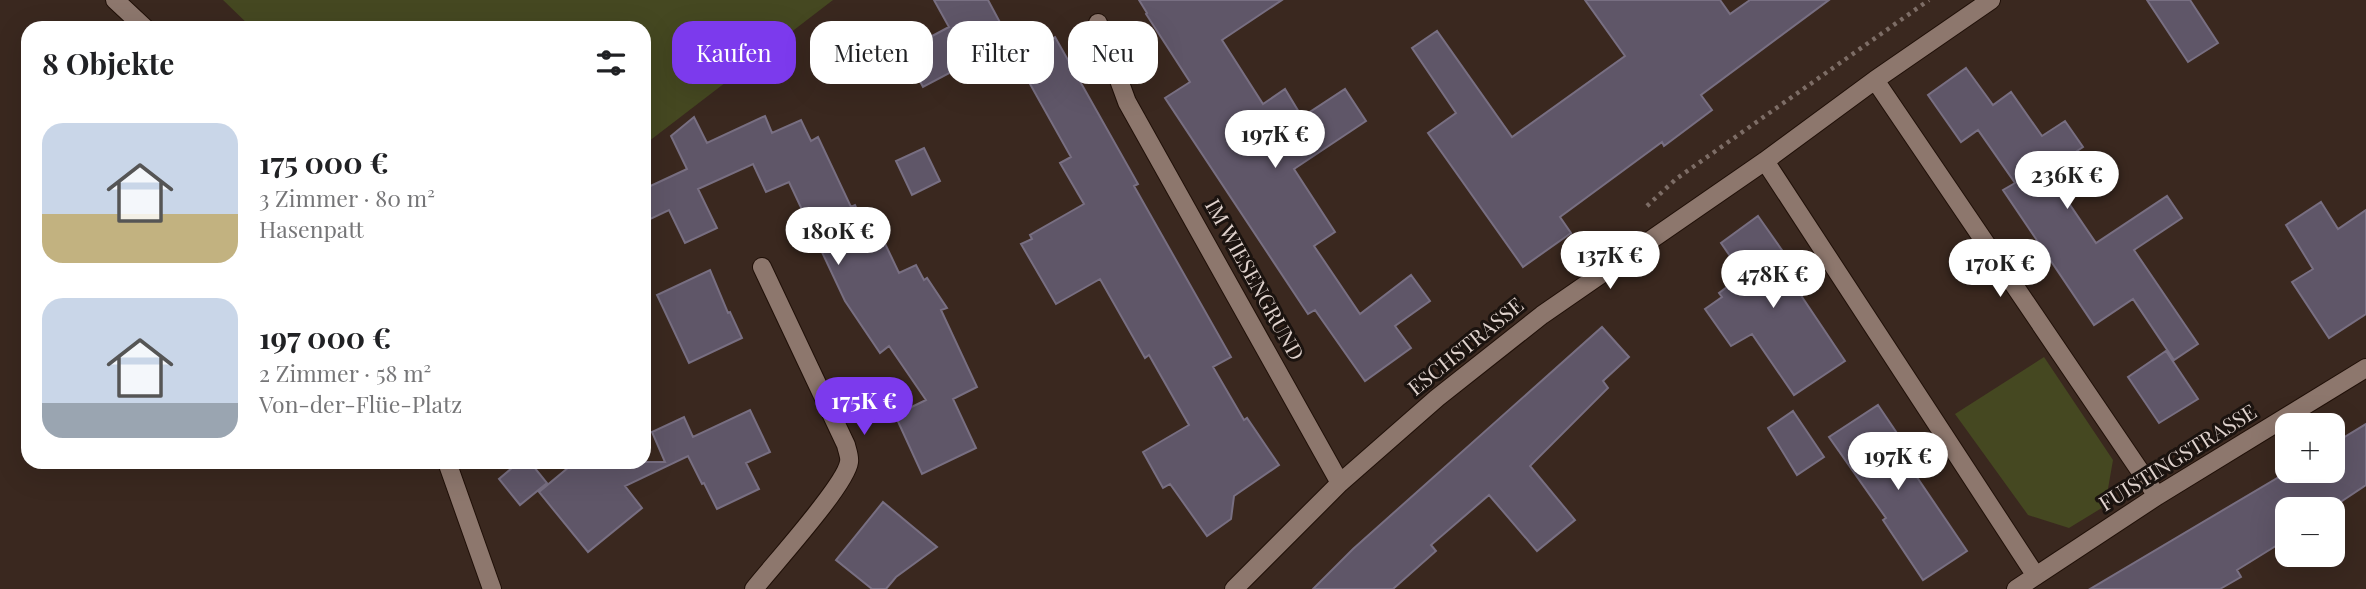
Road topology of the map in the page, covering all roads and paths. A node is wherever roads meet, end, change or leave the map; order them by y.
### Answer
1 (115, 0) edge
2 (1991, 0) edge
3 (138, 21) edge
4 (1875, 80) junction
5 (1120, 84) edge
6 (1765, 161) junction
7 (762, 267) dead end
8 (2366, 368) edge
9 (449, 469) edge
10 (1340, 483) junction
11 (2157, 496) junction
12 (2036, 576) junction
13 (492, 589) edge
14 (754, 589) edge
15 (1234, 589) edge
16 (2016, 589) edge

1 - 3 street
2 - 4 street, ESCHSTRASSE
4 - 6 street, ESCHSTRASSE
4 - 11 street
5 - 10 street, IM WIESENGRUND
6 - 10 street, ESCHSTRASSE
6 - 12 street
7 - 14 street
8 - 11 street, FUISTINGSTRASSE
9 - 13 street
10 - 15 street, ESCHSTRASSE
11 - 12 street, FUISTINGSTRASSE
12 - 16 street, FUISTINGSTRASSE

